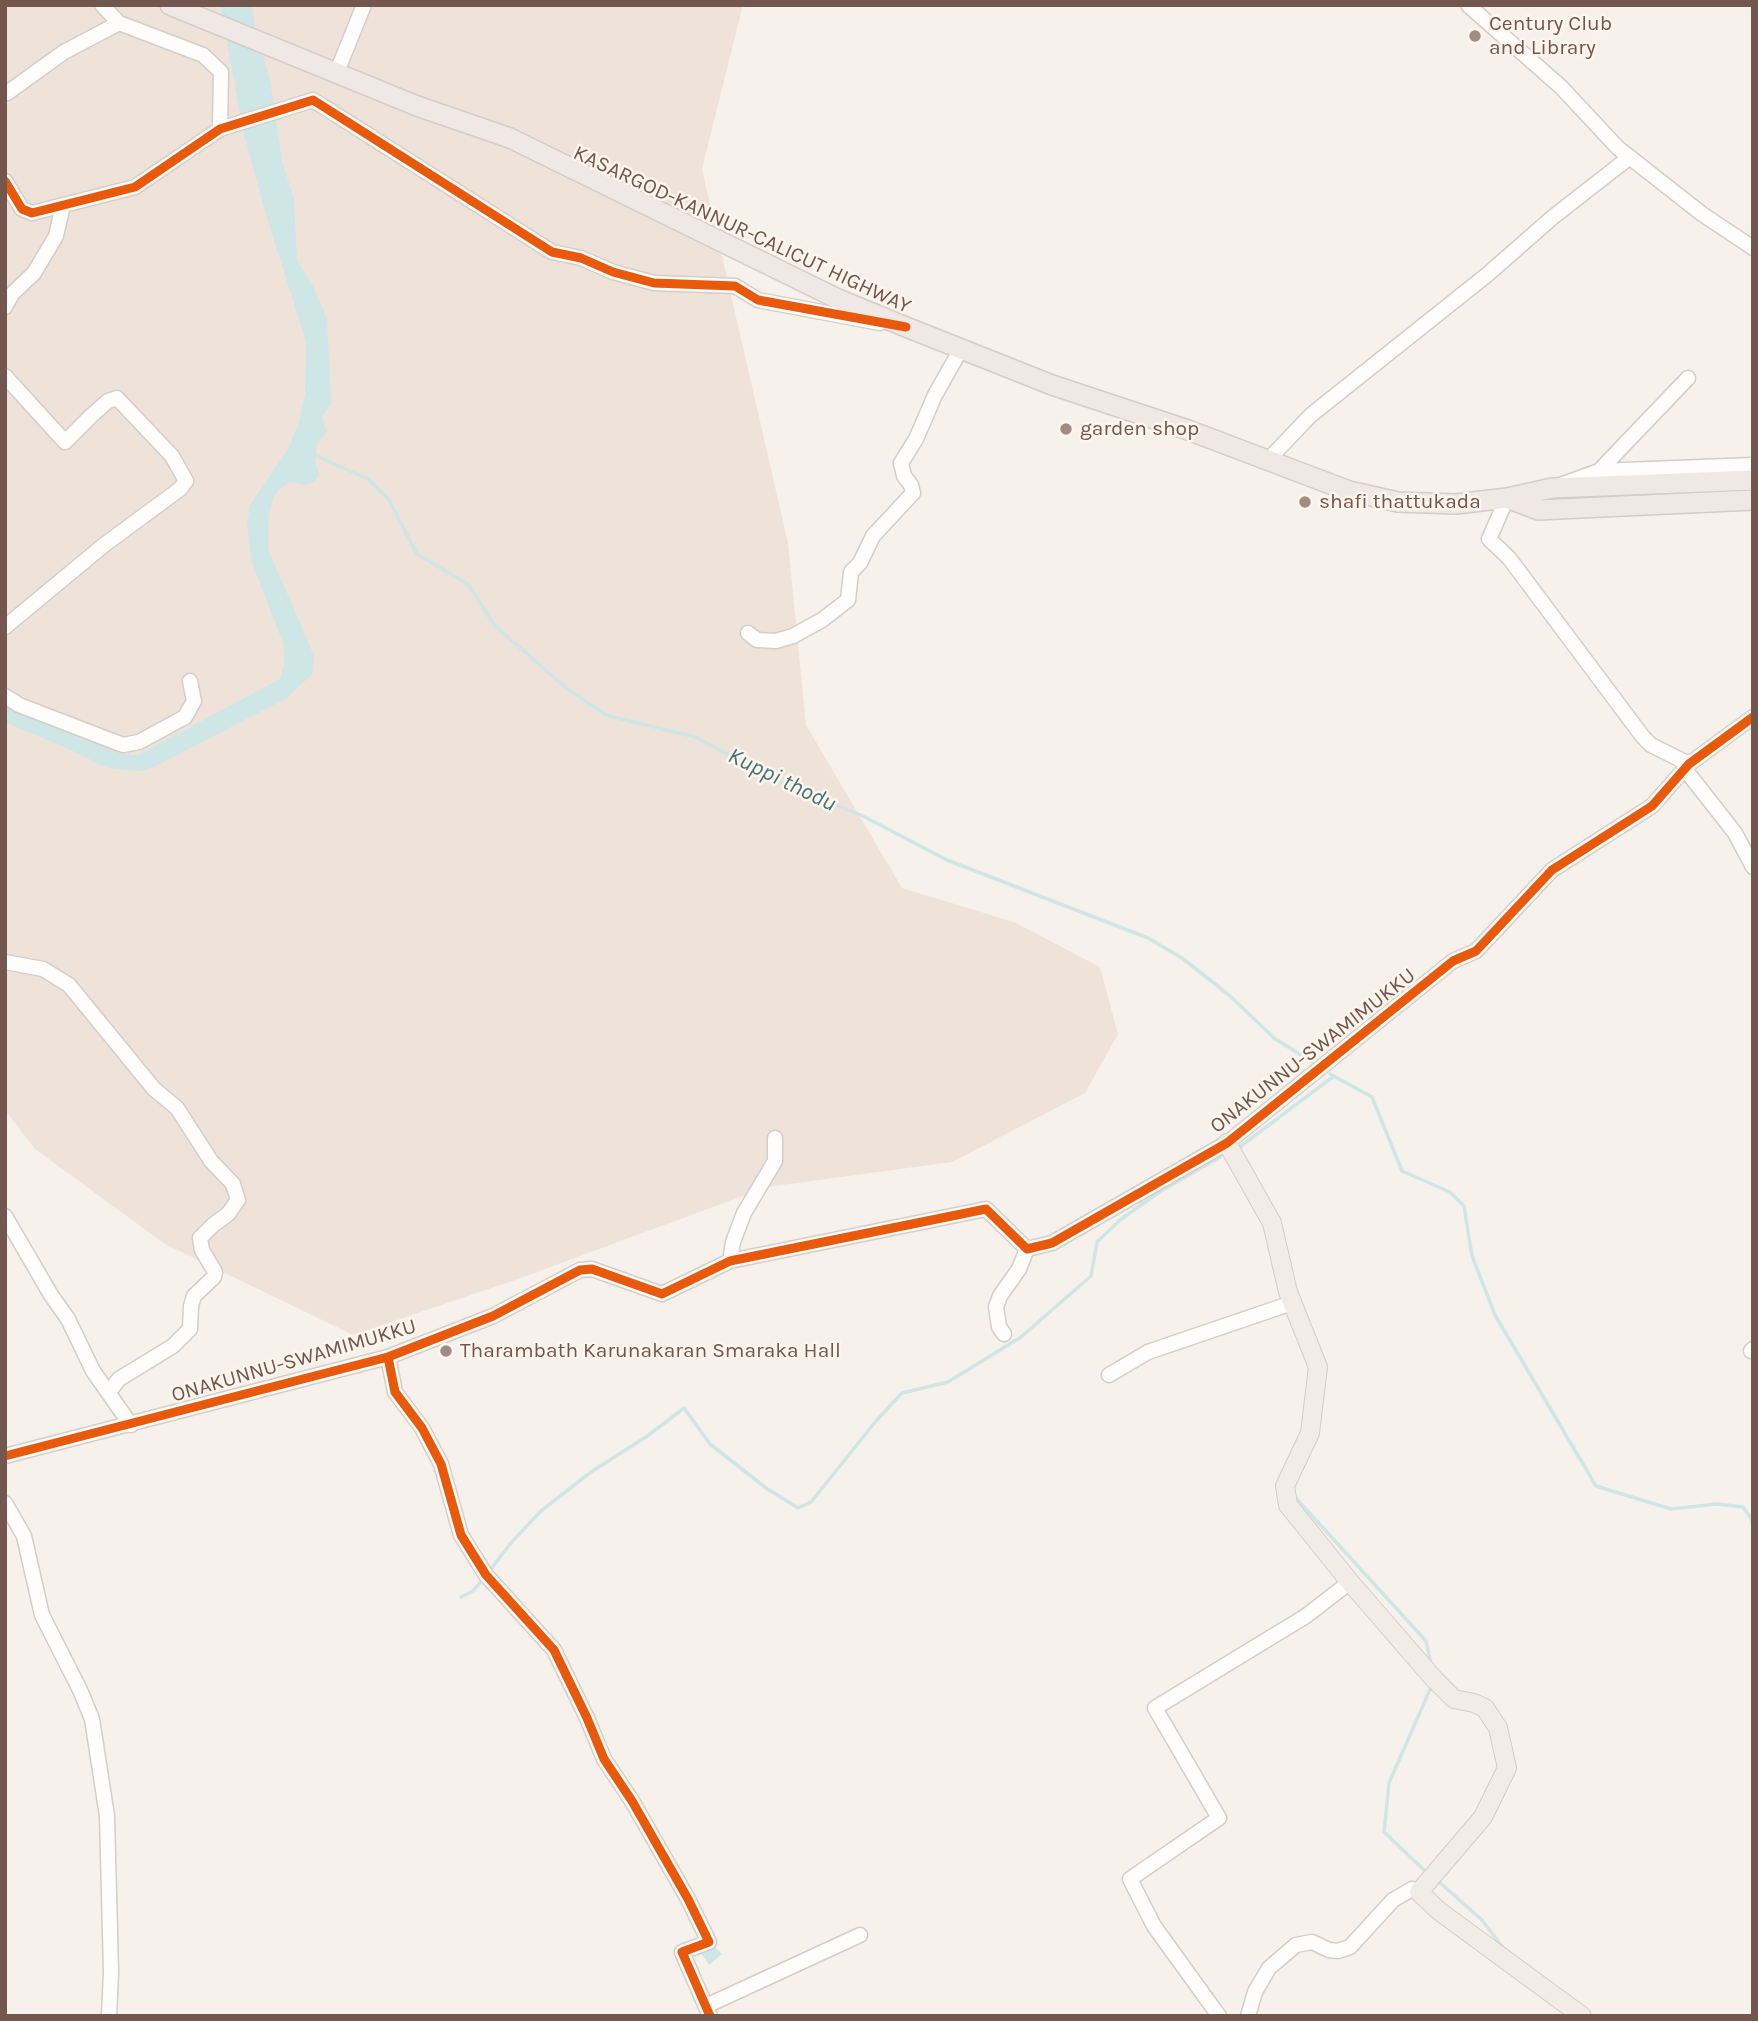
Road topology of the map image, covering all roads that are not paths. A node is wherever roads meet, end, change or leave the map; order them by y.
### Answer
1 (102, 5) edge
2 (170, 5) edge
3 (364, 5) edge
4 (1468, 5) edge
5 (120, 23) junction
6 (336, 74) junction
7 (6, 93) edge
8 (220, 129) junction
9 (1630, 157) junction
10 (5, 181) edge
11 (64, 205) junction
12 (1753, 248) edge
13 (5, 307) edge
14 (906, 327) junction
15 (961, 349) junction
16 (5, 376) edge
17 (1688, 378) dead end
18 (1268, 460) junction
19 (1753, 465) edge
20 (1599, 471) junction
21 (1753, 480) edge
22 (1552, 488) junction
23 (1507, 498) junction
24 (1753, 500) edge
25 (5, 627) edge
26 (748, 633) dead end
27 (190, 681) dead end
28 (5, 696) edge
29 (1753, 717) edge
30 (1687, 766) junction
31 (1753, 867) edge
32 (5, 962) edge
33 (775, 1138) dead end
34 (1227, 1143) junction
35 (5, 1216) edge
36 (1027, 1249) junction
37 (730, 1261) junction
38 (1292, 1303) junction
39 (1004, 1334) dead end
40 (388, 1357) junction
41 (1109, 1376) dead end
42 (109, 1392) junction
43 (131, 1425) junction
44 (5, 1456) edge
45 (5, 1503) edge
46 (1350, 1582) junction
47 (1419, 1892) junction
48 (860, 1935) dead end
49 (708, 2011) edge
50 (108, 2016) edge
51 (1219, 2016) edge
52 (1248, 2016) edge
53 (1582, 2016) edge

1 - 5 street
2 - 6 highway, KASARGOD-KANNUR-CALICUT HIGHWAY
3 - 6 street
4 - 9 street
5 - 7 street
5 - 8 street
6 - 14 highway, KASARGOD-KANNUR-CALICUT HIGHWAY
8 - 11 street
8 - 14 street
9 - 12 street
9 - 18 street
10 - 11 street
11 - 13 street
14 - 15 highway, KASARGOD-KANNUR-CALICUT HIGHWAY
15 - 18 highway, KASARGOD-KANNUR-CALICUT HIGHWAY
15 - 26 street
16 - 25 street
17 - 20 street
18 - 23 highway, KASARGOD-KANNUR-CALICUT HIGHWAY
19 - 20 street
20 - 22 street
21 - 22 highway, KASARGOD-KANNUR-CALICUT HIGHWAY
22 - 23 highway, KASARGOD-KANNUR-CALICUT HIGHWAY
23 - 24 highway, KASARGOD-KANNUR-CALICUT HIGHWAY
23 - 30 street
27 - 28 street
29 - 30 street, ONAKUNNU-SWAMIMUKKU
30 - 31 street
30 - 34 street, ONAKUNNU-SWAMIMUKKU
32 - 42 street
33 - 37 street
34 - 36 street, ONAKUNNU-SWAMIMUKKU
34 - 38 main road
35 - 42 street
36 - 37 street, ONAKUNNU-SWAMIMUKKU
36 - 39 street
37 - 40 street, ONAKUNNU-SWAMIMUKKU
38 - 41 street
38 - 46 main road
40 - 43 street, ONAKUNNU-SWAMIMUKKU
40 - 49 street
42 - 43 street
43 - 44 street, ONAKUNNU-SWAMIMUKKU
45 - 50 street
46 - 47 main road
46 - 51 street
47 - 52 street
47 - 53 main road
48 - 49 street

